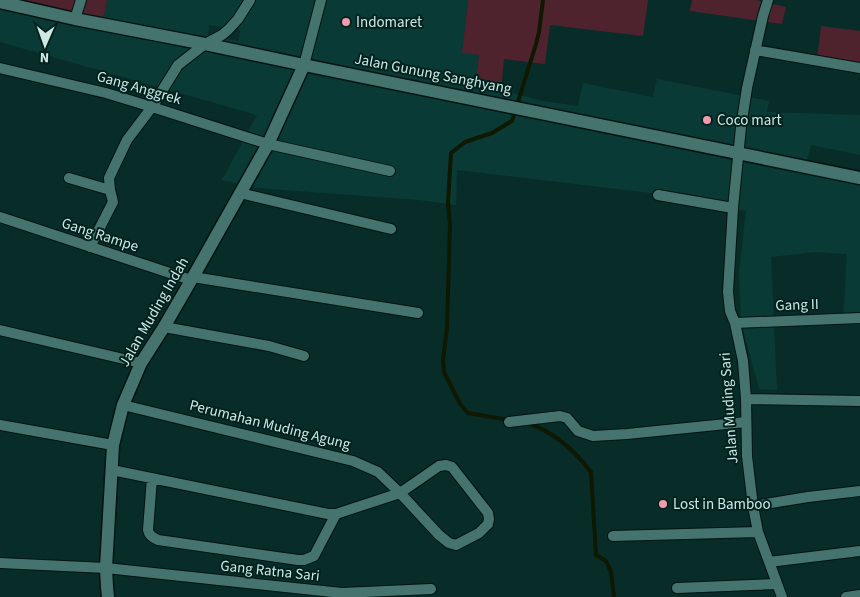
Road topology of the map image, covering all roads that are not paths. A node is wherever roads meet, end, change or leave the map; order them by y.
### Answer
1 (81, 0) edge
2 (250, 0) edge
3 (321, 0) edge
4 (768, 0) edge
5 (0, 2) edge
6 (75, 19) junction
7 (205, 44) junction
8 (755, 50) junction
9 (304, 65) junction
10 (0, 68) edge
11 (860, 68) edge
12 (152, 107) junction
13 (268, 144) junction
14 (739, 153) junction
15 (390, 170) dead end
16 (69, 178) dead end
17 (860, 178) edge
18 (110, 190) junction
19 (240, 193) junction
20 (658, 195) dead end
21 (733, 208) junction
22 (0, 217) edge
23 (391, 229) dead end
24 (90, 247) junction
25 (192, 279) junction
26 (418, 313) dead end
27 (860, 318) edge
28 (735, 323) junction
29 (164, 327) junction
30 (0, 330) edge
31 (304, 356) dead end
32 (141, 363) junction
33 (746, 399) junction
34 (860, 400) edge
35 (123, 405) junction
36 (509, 422) dead end
37 (746, 422) junction
38 (0, 425) edge
39 (113, 445) junction
40 (112, 470) junction
41 (152, 478) junction
42 (860, 491) edge
43 (400, 492) junction
44 (753, 506) junction
45 (336, 514) junction
46 (758, 532) junction
47 (613, 536) dead end
48 (860, 550) edge
49 (769, 562) junction
50 (0, 563) edge
51 (106, 568) junction
52 (777, 584) junction
53 (677, 588) dead end
54 (431, 589) dead end
55 (860, 595) edge
56 (108, 597) edge
57 (782, 597) edge
58 (846, 597) edge

1 - 6 street
2 - 7 street
3 - 9 street
4 - 8 street, Jalan Muding Sari
5 - 6 main road, Jalan Gunung Sanghyang
6 - 7 main road, Jalan Gunung Sanghyang
7 - 9 main road, Jalan Gunung Sanghyang
7 - 12 street
8 - 11 street
8 - 14 street, Jalan Muding Sari
9 - 13 main road, Jalan Muding Indah
9 - 14 main road, Jalan Gunung Sanghyang
10 - 12 street, Gang Anggrek
12 - 13 street, Gang Anggrek
12 - 18 street
13 - 15 street, Gang Anggrek
13 - 19 main road, Jalan Muding Indah
14 - 17 main road, Jalan Gunung Sanghyang
14 - 21 street, Jalan Muding Sari
16 - 18 street
18 - 24 street
19 - 23 street
19 - 25 main road, Jalan Muding Indah
20 - 21 street
21 - 28 street, Jalan Muding Sari
22 - 24 street, Gang Rampe
24 - 25 street, Gang Rampe
25 - 26 street, Gang Rampe
25 - 29 main road, Jalan Muding Indah
27 - 28 street, Gang II
28 - 33 street, Jalan Muding Sari
29 - 31 street
29 - 32 main road, Jalan Muding Indah
30 - 32 street
32 - 35 main road, Jalan Muding Indah
33 - 34 street
33 - 37 street, Jalan Muding Sari
35 - 39 main road, Jalan Muding Indah
35 - 43 street, Perumahan Muding Agung
36 - 37 street
37 - 44 street, Jalan Muding Sari
38 - 39 street
39 - 40 main road, Jalan Muding Indah
40 - 41 street, Perumahan Muding Agung
40 - 51 main road, Jalan Muding Indah
41 - 45 street, Perumahan Muding Agung
41 - 45 street
42 - 44 street
43 - 43 street, Perumahan Muding Agung
43 - 45 street, Perumahan Muding Agung
44 - 46 street, Jalan Muding Sari
46 - 47 street
46 - 49 street, Jalan Muding Sari
48 - 49 street
49 - 52 street, Jalan Muding Sari
50 - 51 street, Gang Ratna Sari
51 - 54 street, Gang Ratna Sari
51 - 56 main road, Jalan Muding Indah
52 - 53 street
52 - 57 street, Jalan Muding Sari
55 - 58 street

